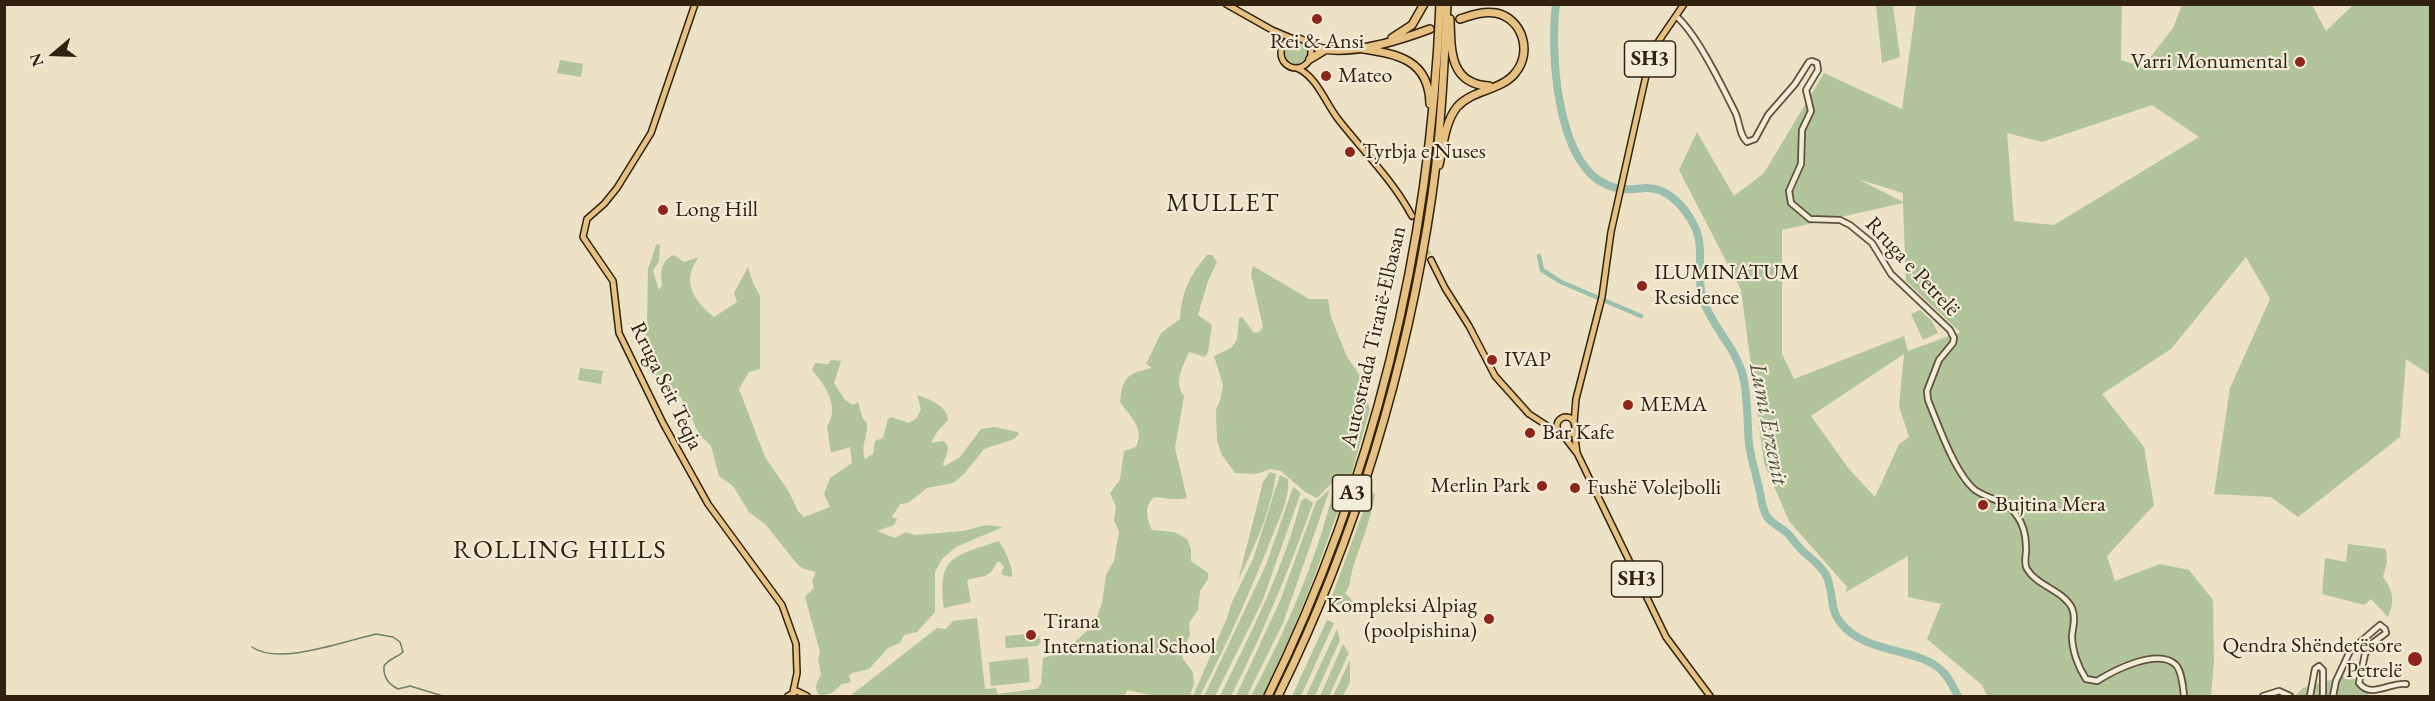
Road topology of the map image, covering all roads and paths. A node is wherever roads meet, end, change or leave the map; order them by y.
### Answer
1 (695, 4) edge
2 (1226, 4) edge
3 (1424, 4) edge
4 (1440, 4) edge
5 (1449, 4) edge
6 (1684, 4) edge
7 (1676, 16) junction
8 (1460, 19) dead end
9 (1430, 29) dead end
10 (1272, 30) junction
11 (1293, 38) junction
12 (1380, 44) junction
13 (1310, 45) junction
14 (1283, 46) junction
15 (1358, 48) junction
16 (1325, 50) junction
17 (1309, 61) junction
18 (1297, 68) junction
19 (1311, 78) junction
20 (1497, 85) junction
21 (1432, 126) junction
22 (1434, 174) junction
23 (1412, 216) tunnel mouth
24 (1431, 260) tunnel mouth
25 (1576, 399) junction
26 (1567, 417) junction
27 (1557, 423) junction
28 (1546, 426) junction
29 (1574, 426) junction
30 (1562, 434) junction
31 (1577, 453) junction
32 (796, 681) junction
33 (2406, 684) dead end
34 (793, 692) junction
35 (801, 692) junction
36 (788, 696) edge
37 (807, 696) edge
38 (1268, 696) edge
39 (1278, 696) edge
40 (1710, 696) edge
41 (2184, 696) edge
42 (2263, 696) edge
43 (2290, 696) edge
44 (2310, 696) edge
45 (2323, 696) edge
46 (2333, 696) edge

1 - 32 main road, Rruga Seit Teqja
2 - 10 main road
3 - 12 highway
4 - 21 highway, Autostrada Tiranë-Elbasan / A3
5 - 20 highway
5 - 22 highway, Autostrada Tiranë-Elbasan / A3
6 - 7 main road, SH3
7 - 25 main road, SH3
7 - 41 street, Rruga e Petrelë
8 - 20 highway
9 - 12 highway
10 - 11 main road
10 - 14 main road
11 - 13 main road
11 - 14 main road
12 - 15 highway
13 - 16 highway
13 - 17 main road
14 - 18 main road
15 - 16 highway
15 - 21 highway, A3
16 - 17 highway
17 - 18 main road
17 - 19 main road
18 - 19 main road
19 - 23 main road
20 - 22 highway
21 - 38 highway, Autostrada Tiranë-Elbasan / A3
22 - 39 highway, Autostrada Tiranë-Elbasan / A3
24 - 28 main road
25 - 26 main road, SH3
25 - 29 main road, SH3
26 - 27 main road
26 - 29 main road
27 - 28 main road
27 - 30 main road, SH3
28 - 30 main road
29 - 30 main road
29 - 31 main road, SH3
30 - 31 main road, SH3
31 - 40 main road, SH3
32 - 34 main road, Rruga Seit Teqja
32 - 35 main road, Rruga Seit Teqja
33 - 46 street
34 - 35 main road
34 - 36 main road
35 - 37 main road
42 - 43 street
44 - 45 street

